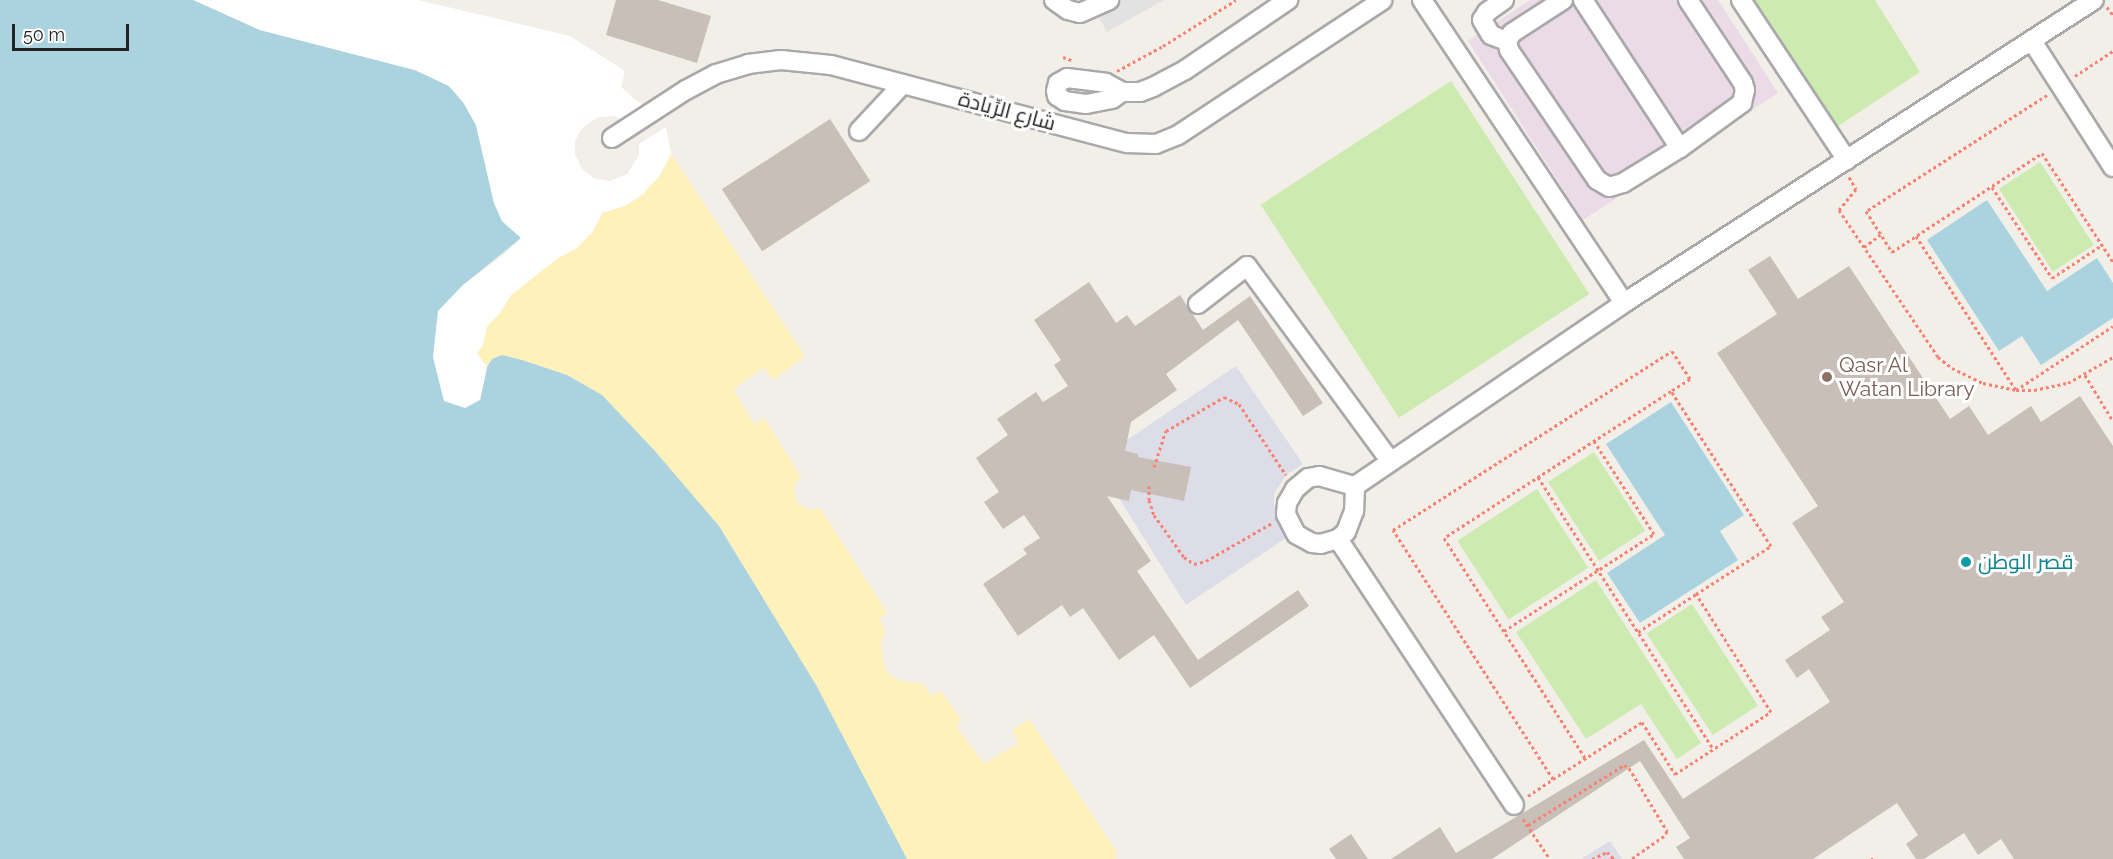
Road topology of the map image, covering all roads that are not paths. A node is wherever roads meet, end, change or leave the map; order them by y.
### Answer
1 (1054, 0) edge
2 (1109, 0) edge
3 (1288, 0) edge
4 (1383, 0) edge
5 (1422, 0) edge
6 (1504, 0) edge
7 (1563, 0) edge
8 (1583, 0) edge
9 (1688, 0) edge
10 (1741, 0) edge
11 (2094, 0) edge
12 (1507, 41) junction
13 (2031, 41) junction
14 (903, 84) junction
15 (1122, 92) dead end
16 (859, 131) dead end
17 (612, 138) dead end
18 (1680, 148) junction
19 (1847, 160) junction
20 (2113, 167) edge
21 (1198, 303) dead end
22 (1624, 303) junction
23 (1390, 460) junction
24 (1355, 486) junction
25 (1338, 539) junction
26 (1514, 805) road end

1 - 2 street
3 - 15 street
4 - 14 street, شارع الرِّيادة
5 - 22 street
6 - 12 street
7 - 12 street
8 - 18 street
9 - 18 street
10 - 19 street
11 - 13 street
12 - 18 street
13 - 19 street
13 - 20 street
14 - 16 street
14 - 17 street, شارع الرِّيادة
19 - 22 street
21 - 23 street
22 - 23 street
23 - 24 street
24 - 25 street
24 - 25 street
25 - 26 street

